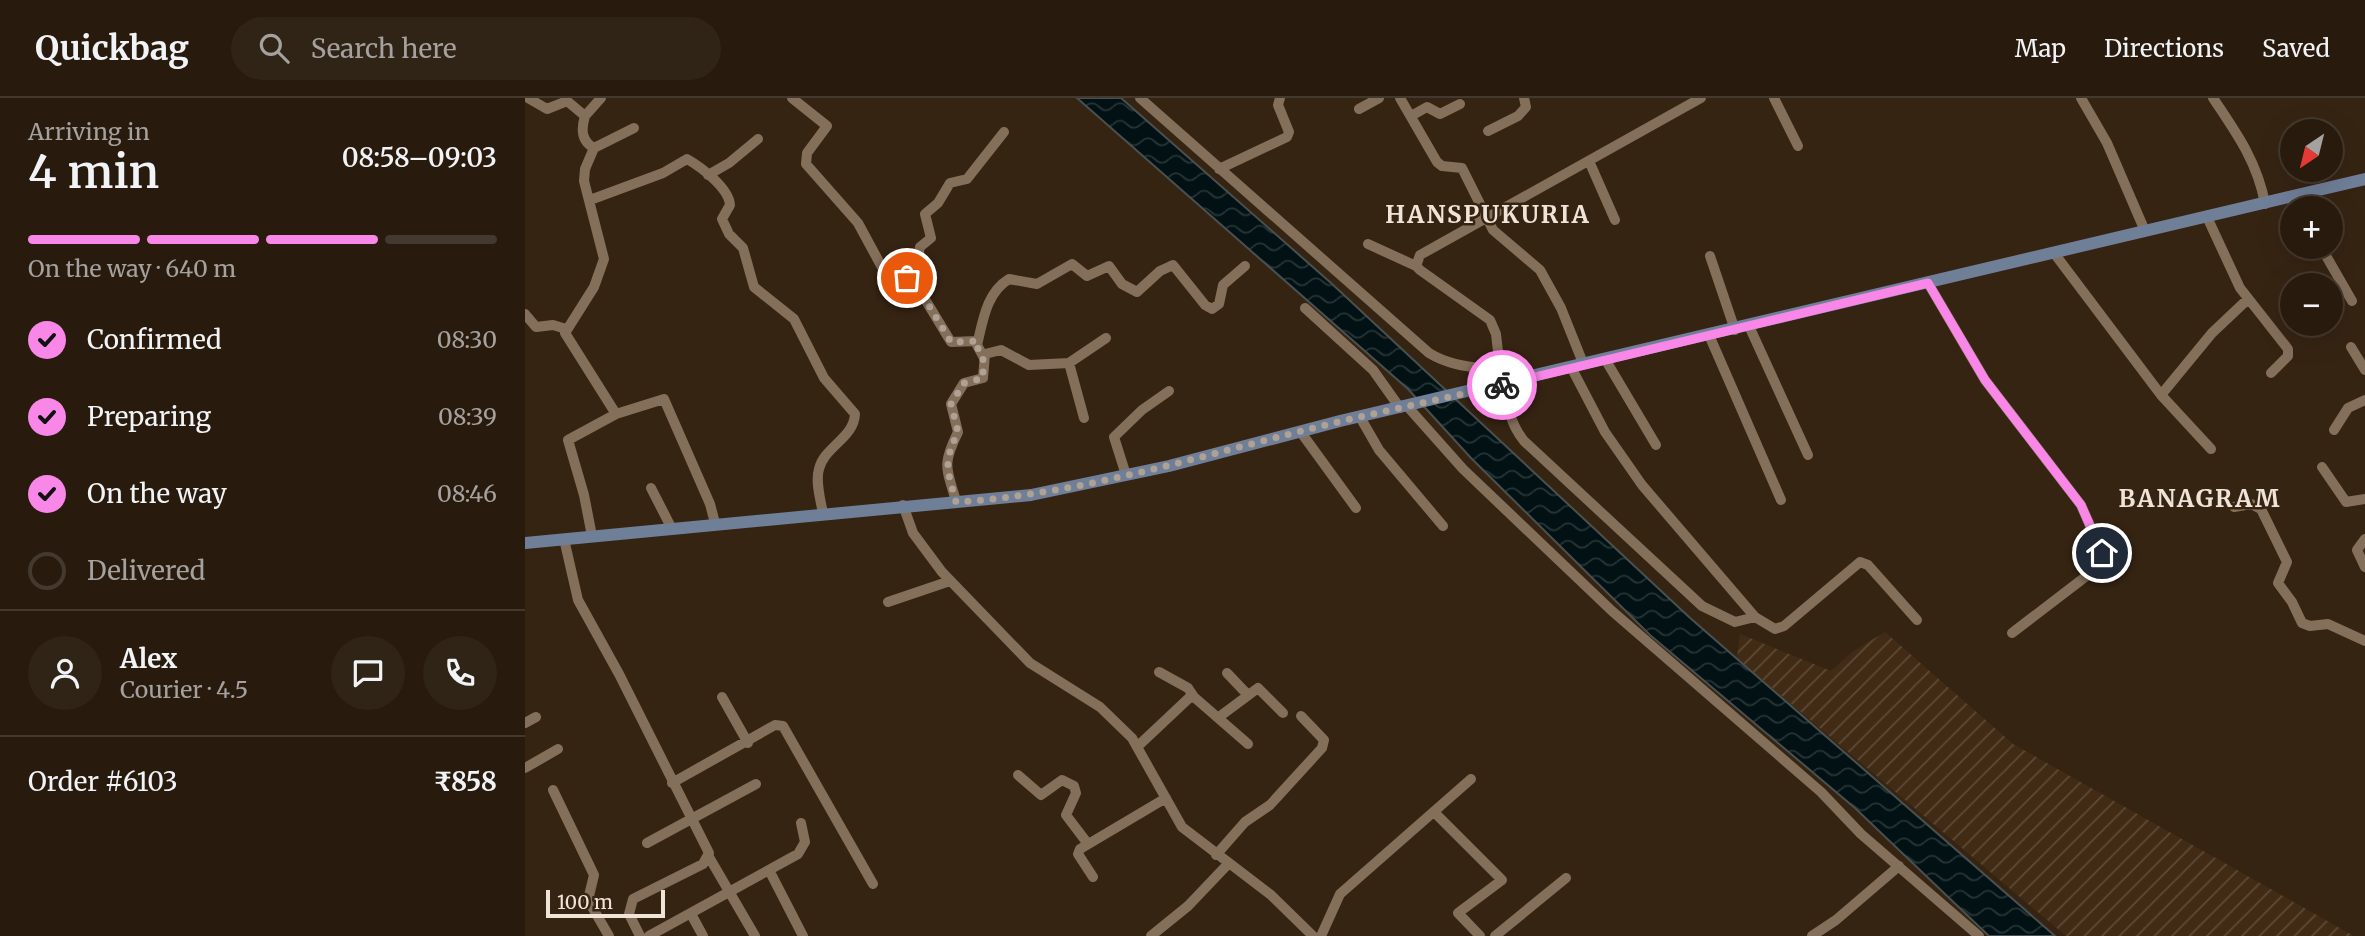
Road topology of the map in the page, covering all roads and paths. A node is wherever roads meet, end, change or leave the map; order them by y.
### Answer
1 (528, 98) edge
2 (601, 98) edge
3 (792, 98) edge
4 (1140, 98) edge
5 (1280, 98) edge
6 (1379, 98) edge
7 (1400, 98) edge
8 (1524, 98) edge
9 (1774, 98) edge
10 (2081, 98) edge
11 (2213, 98) edge
12 (1693, 100) edge
13 (1459, 104) dead end
14 (1359, 109) dead end
15 (586, 116) junction
16 (1411, 116) junction
17 (634, 128) dead end
18 (1488, 131) dead end
19 (1004, 132) dead end
20 (758, 139) dead end
21 (1798, 146) dead end
22 (594, 148) junction
23 (1588, 161) junction
24 (1219, 169) junction
25 (708, 175) junction
26 (2365, 179) edge
27 (2316, 196) edge
28 (590, 200) junction
29 (2280, 203) edge
30 (2265, 204) junction
31 (2207, 216) junction
32 (1486, 218) junction
33 (1615, 220) dead end
34 (2145, 231) junction
35 (1368, 244) dead end
36 (2054, 253) junction
37 (1710, 256) dead end
38 (2328, 259) edge
39 (1245, 266) dead end
40 (1416, 266) junction
41 (892, 279) junction
42 (1928, 283) junction
43 (2248, 299) junction
44 (2352, 301) dead end
45 (1305, 308) dead end
46 (525, 314) edge
47 (1749, 326) junction
48 (566, 329) junction
49 (1735, 330) junction
50 (1709, 335) junction
51 (1106, 338) dead end
52 (978, 341) junction
53 (2351, 347) dead end
54 (983, 356) junction
55 (1605, 359) junction
56 (1069, 363) junction
57 (1577, 365) junction
58 (1500, 369) junction
59 (2365, 370) edge
60 (2271, 373) dead end
61 (1527, 378) junction
62 (1507, 383) junction
63 (1169, 391) dead end
64 (2161, 394) junction
65 (2365, 400) edge
66 (1407, 406) junction
67 (616, 414) junction
68 (1360, 417) junction
69 (1084, 418) dead end
70 (2334, 430) dead end
71 (1300, 431) junction
72 (1656, 445) dead end
73 (2211, 449) dead end
74 (1808, 455) dead end
75 (2322, 467) dead end
76 (1126, 475) junction
77 (651, 488) dead end
78 (2365, 499) edge
79 (1781, 500) dead end
80 (956, 502) junction
81 (903, 505) junction
82 (2234, 507) dead end
83 (1356, 508) dead end
84 (823, 514) junction
85 (715, 523) junction
86 (1443, 526) dead end
87 (671, 527) junction
88 (592, 536) junction
89 (564, 539) junction
90 (2365, 539) edge
91 (525, 543) edge
92 (2365, 567) edge
93 (950, 581) junction
94 (888, 602) dead end
95 (1755, 617) junction
96 (1917, 620) dead end
97 (2012, 633) dead end
98 (2365, 641) edge
99 (1159, 672) dead end
100 (1227, 673) dead end
101 (1247, 694) junction
102 (722, 697) dead end
103 (1194, 697) junction
104 (1283, 713) dead end
105 (1301, 716) dead end
106 (535, 717) dead end
107 (1219, 717) junction
108 (525, 723) edge
109 (748, 743) junction
110 (1248, 744) dead end
111 (1138, 746) junction
112 (558, 748) dead end
113 (525, 768) edge
114 (1018, 775) dead end
115 (1471, 779) dead end
116 (672, 783) junction
117 (756, 784) dead end
118 (553, 790) dead end
119 (1166, 799) junction
120 (1434, 812) junction
121 (692, 819) junction
122 (801, 823) dead end
123 (646, 843) dead end
124 (1088, 844) junction
125 (1216, 855) junction
126 (709, 857) junction
127 (1228, 864) junction
128 (1899, 866) junction
129 (769, 870) junction
130 (1093, 877) dead end
131 (1566, 878) dead end
132 (873, 884) dead end
133 (731, 890) junction
134 (691, 914) junction
135 (609, 936) edge
136 (640, 936) edge
137 (651, 936) edge
138 (703, 936) edge
139 (755, 936) edge
140 (803, 936) edge
141 (1151, 936) edge
142 (1313, 936) edge
143 (1321, 936) edge
144 (1480, 936) edge
145 (1495, 936) edge
146 (1812, 936) edge
147 (1979, 936) edge

1 - 15 street
2 - 15 street
3 - 41 street
4 - 24 street
5 - 24 street
6 - 14 street
7 - 16 street
8 - 18 street
9 - 21 street
10 - 34 street
11 - 30 street
12 - 23 street
13 - 16 street
15 - 22 street
16 - 32 street
17 - 22 street
19 - 41 street
20 - 25 street
22 - 28 street
23 - 32 street
23 - 33 street
24 - 58 street
25 - 28 street
25 - 84 street
26 - 27 main road
28 - 48 street
29 - 30 main road
30 - 31 main road
31 - 34 main road
31 - 43 street
32 - 40 street
32 - 57 street
34 - 36 main road
35 - 40 street
36 - 42 main road
36 - 64 street
37 - 49 street
38 - 44 street
39 - 52 street
40 - 58 street
41 - 52 street
42 - 47 main road
42 - 97 street
43 - 60 street
43 - 64 street
45 - 66 street
46 - 48 street
47 - 49 main road
47 - 74 street
48 - 67 street
49 - 50 main road
50 - 55 main road
50 - 79 street
51 - 56 street
52 - 54 street
53 - 59 street
54 - 56 street
54 - 80 street
55 - 57 main road
55 - 72 street
56 - 69 street
57 - 61 main road
57 - 95 street
58 - 61 street
61 - 62 main road
62 - 66 main road
62 - 95 street
63 - 76 street
64 - 73 street
65 - 70 street
66 - 68 main road
66 - 128 street
67 - 85 street
67 - 88 street
68 - 71 main road
68 - 86 street
71 - 76 main road
71 - 83 street
75 - 78 street
76 - 80 main road
77 - 87 street
80 - 81 main road
81 - 84 main road
81 - 93 street
82 - 98 street
84 - 85 main road
85 - 87 main road
87 - 88 main road
88 - 89 main road
89 - 91 main road
89 - 116 street
90 - 92 street
93 - 94 street
93 - 111 street
95 - 96 street
99 - 103 street
100 - 101 street
101 - 104 street
101 - 107 street
102 - 109 street
103 - 107 street
103 - 111 street
105 - 125 street
106 - 108 street
107 - 110 street
109 - 116 street
109 - 132 street
111 - 119 street
112 - 113 street
114 - 124 street
115 - 120 street
116 - 121 street
117 - 121 street
118 - 135 street
119 - 124 street
119 - 125 street
120 - 143 street
120 - 144 street
121 - 123 street
121 - 126 street
122 - 129 street
124 - 130 street
125 - 127 street
126 - 133 street
126 - 136 street
127 - 141 street
127 - 142 street
128 - 146 street
128 - 147 street
129 - 133 street
129 - 140 street
131 - 145 street
133 - 134 street
133 - 139 street
134 - 137 street
134 - 138 street

